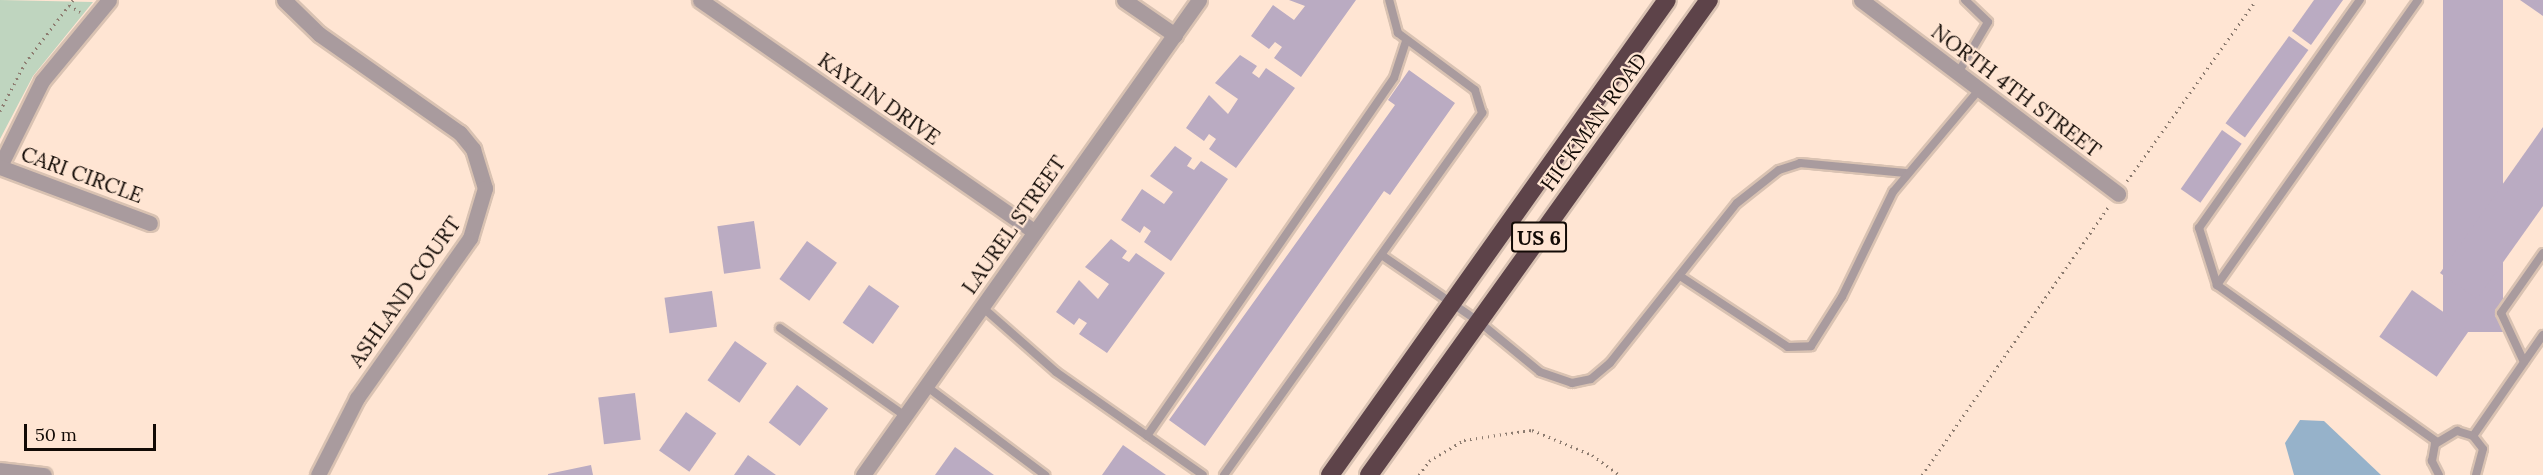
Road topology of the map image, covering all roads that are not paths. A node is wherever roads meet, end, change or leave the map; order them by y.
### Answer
1 (109, 0) edge
2 (284, 0) edge
3 (700, 0) edge
4 (1124, 0) edge
5 (1199, 0) edge
6 (1389, 0) edge
7 (1667, 0) edge
8 (1709, 0) edge
9 (1861, 0) edge
10 (1965, 0) edge
11 (2360, 0) edge
12 (2418, 0) edge
13 (1175, 35) junction
14 (1406, 42) junction
15 (1958, 74) junction
16 (1979, 90) junction
17 (0, 167) edge
18 (1906, 173) junction
19 (2118, 194) road end
20 (150, 223) dead end
21 (1035, 232) junction
22 (2543, 253) edge
23 (1383, 256) junction
24 (1680, 276) junction
25 (2217, 285) junction
26 (1451, 304) junction
27 (982, 307) junction
28 (1478, 321) junction
29 (780, 328) dead end
30 (2543, 335) edge
31 (2524, 362) junction
32 (926, 386) junction
33 (905, 416) junction
34 (1146, 436) junction
35 (2473, 436) junction
36 (2437, 442) junction
37 (0, 470) edge
38 (44, 475) edge
39 (318, 475) edge
40 (863, 475) edge
41 (1045, 475) edge
42 (1203, 475) edge
43 (1224, 475) edge
44 (1330, 475) edge
45 (1370, 475) edge
46 (2439, 475) edge
47 (2476, 475) edge

1 - 17 street
2 - 39 street, ASHLAND COURT
3 - 21 street, KAYLIN DRIVE
4 - 13 street
5 - 13 street, LAUREL STREET
6 - 14 lane
7 - 26 highway, HICKMAN ROAD / US 6
8 - 28 highway, HICKMAN ROAD / US 6
9 - 15 street, NORTH 4TH STREET
10 - 15 lane
11 - 25 lane
12 - 25 lane
13 - 21 street, LAUREL STREET
14 - 23 lane
14 - 34 lane
15 - 16 street, NORTH 4TH STREET
16 - 18 lane
16 - 19 street, NORTH 4TH STREET
17 - 20 street, CARI CIRCLE
18 - 24 lane
18 - 24 lane
21 - 27 street, LAUREL STREET
22 - 31 lane
23 - 26 lane
23 - 43 lane
24 - 28 lane
25 - 36 lane
26 - 28 lane
26 - 44 highway, HICKMAN ROAD / US 6
27 - 32 street, LAUREL STREET
27 - 34 lane
28 - 45 highway, HICKMAN ROAD / US 6
29 - 33 lane
30 - 31 lane
31 - 35 lane
32 - 33 street, LAUREL STREET
32 - 41 lane
33 - 40 street, LAUREL STREET
34 - 42 lane
35 - 36 lane
35 - 47 lane
36 - 46 lane
37 - 38 street

